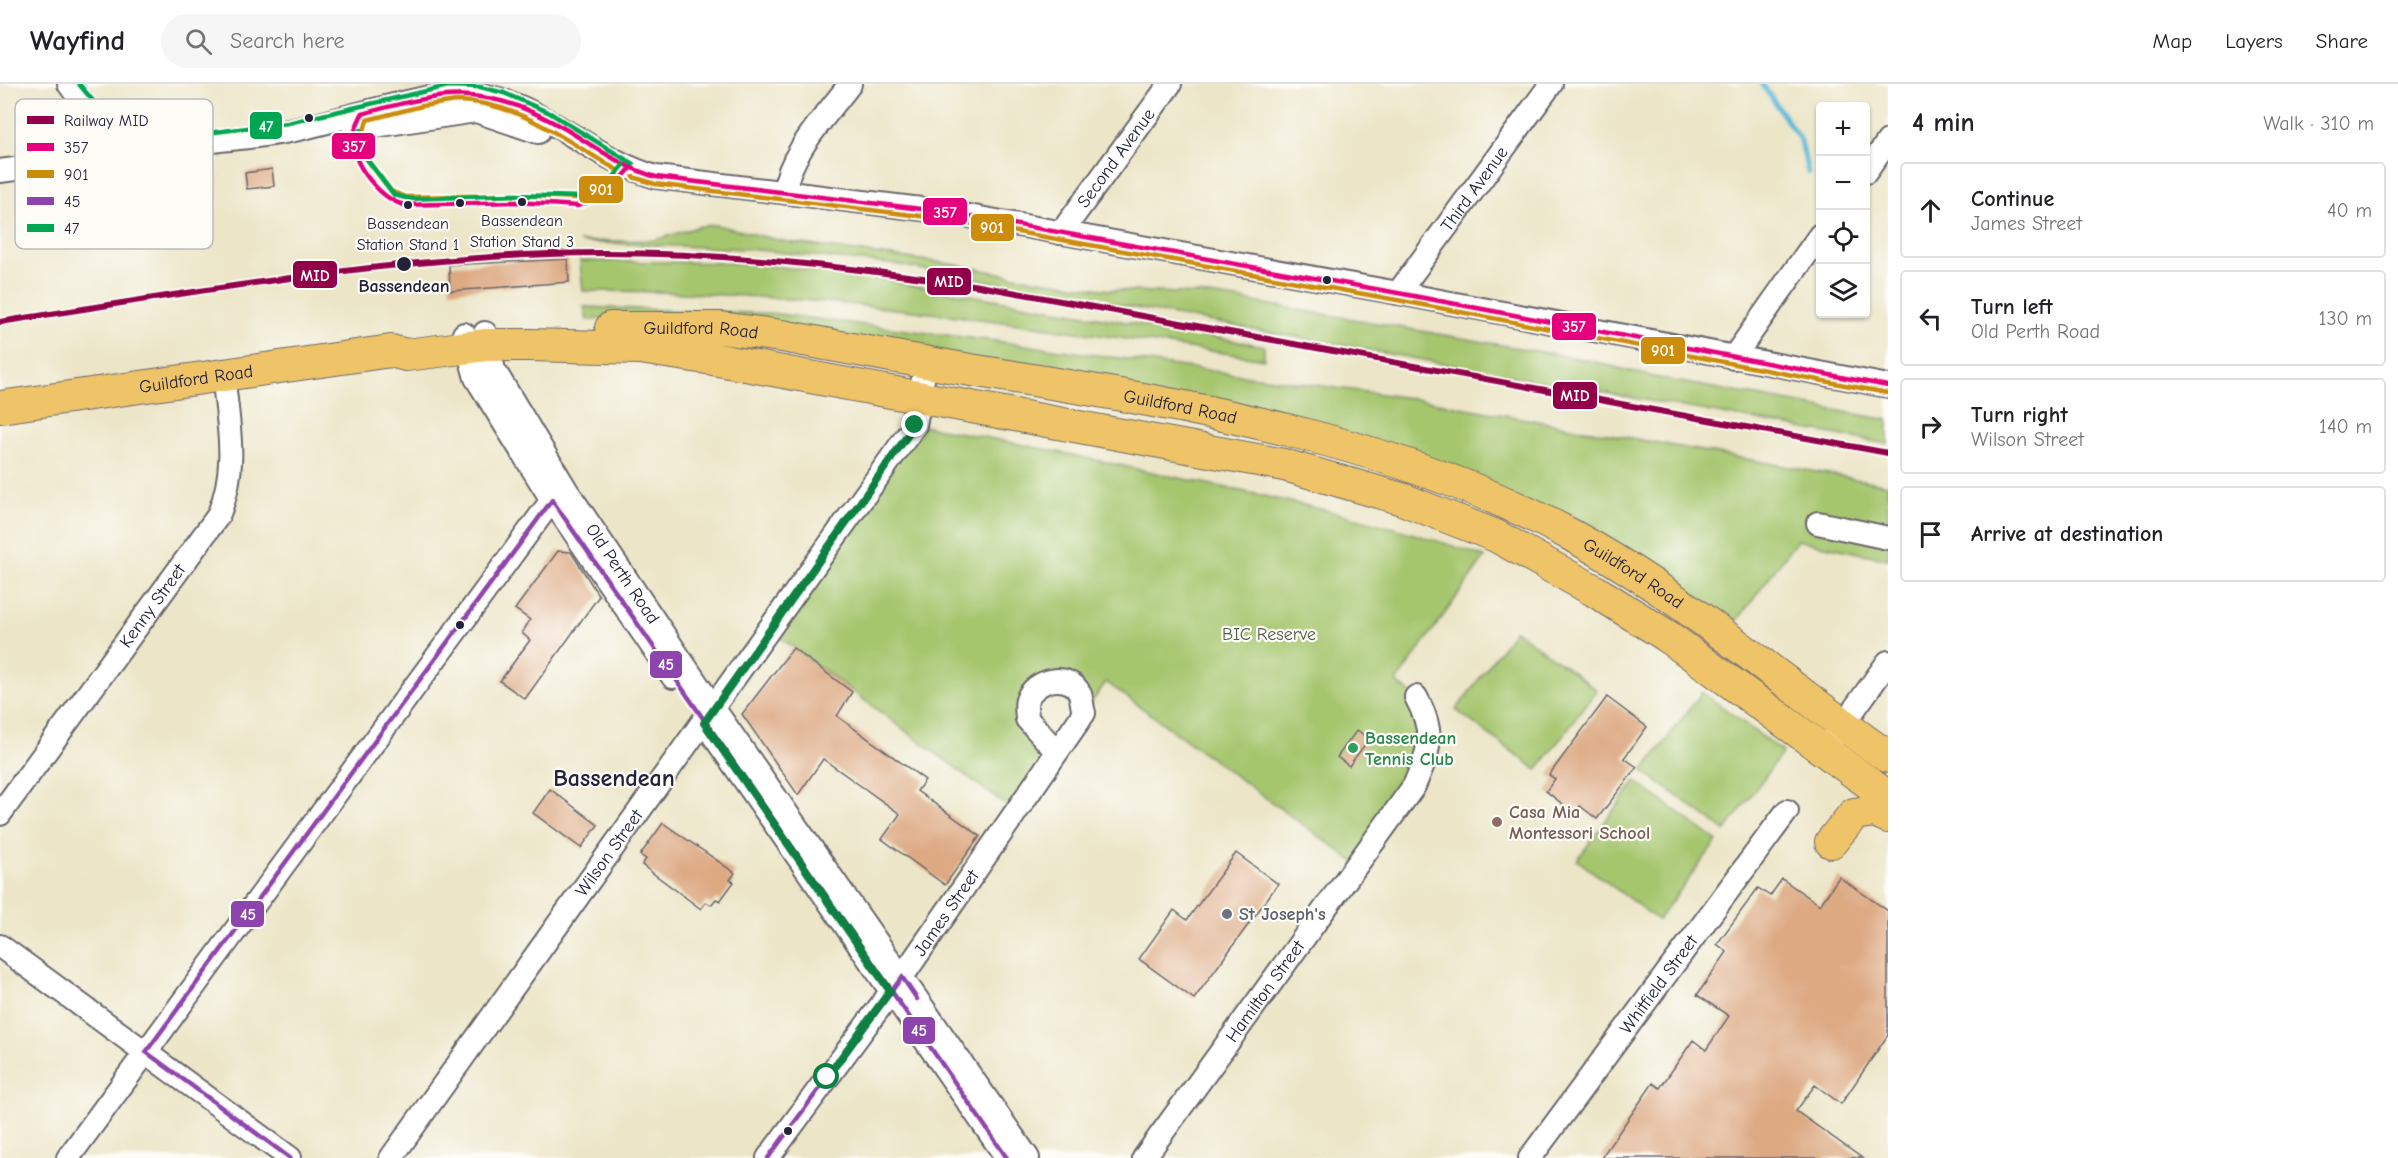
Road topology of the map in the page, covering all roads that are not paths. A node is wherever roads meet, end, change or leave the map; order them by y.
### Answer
1 (69, 84) edge
2 (850, 84) edge
3 (1170, 84) edge
4 (1551, 84) edge
5 (466, 96) edge
6 (80, 99) edge
7 (1888, 141) edge
8 (213, 151) edge
9 (1870, 166) edge
10 (15, 169) edge
11 (0, 171) edge
12 (784, 192) junction
13 (1061, 233) junction
14 (1816, 242) edge
15 (1398, 293) junction
16 (476, 340) junction
17 (1733, 358) junction
18 (926, 362) junction
19 (223, 373) junction
20 (1888, 386) edge
21 (920, 396) junction
22 (0, 407) edge
23 (559, 496) junction
24 (1818, 523) dead end
25 (1888, 538) edge
26 (1888, 662) edge
27 (1416, 697) dead end
28 (709, 716) junction
29 (1843, 725) junction
30 (1825, 751) junction
31 (1057, 752) dead end
32 (1888, 757) edge
33 (1888, 797) edge
34 (1787, 811) dead end
35 (0, 814) edge
36 (1888, 817) edge
37 (1831, 842) dead end
38 (0, 946) edge
39 (896, 984) junction
40 (146, 1052) junction
41 (68, 1158) edge
42 (290, 1158) edge
43 (391, 1158) edge
44 (768, 1158) edge
45 (1007, 1158) edge
46 (1028, 1158) edge
47 (1144, 1158) edge
48 (1530, 1158) edge

1 - 6 street
2 - 12 street
3 - 13 street, Second Avenue
4 - 15 street, Third Avenue
5 - 8 street
5 - 12 street
7 - 9 street
10 - 11 street
12 - 13 street
13 - 15 street
14 - 17 street
15 - 17 street
16 - 18 highway, Guildford Road
16 - 19 highway, Guildford Road
16 - 21 highway, Guildford Road
16 - 23 street, Old Perth Road
17 - 20 street
18 - 21 street, Wilson Street
18 - 29 highway, Guildford Road
19 - 22 highway, Guildford Road
19 - 35 street, Kenny Street
21 - 28 street, Wilson Street
21 - 30 highway, Guildford Road
23 - 28 street, Old Perth Road
23 - 40 street
24 - 25 street
26 - 29 street
27 - 47 street, Hamilton Street
28 - 39 street, Old Perth Road
28 - 43 street, Wilson Street
29 - 30 street
29 - 32 highway, Guildford Road
30 - 33 highway, Guildford Road
31 - 39 street, James Street
34 - 48 street, Whitfield Street
36 - 37 highway
38 - 40 street
39 - 44 street, James Street
39 - 45 street, Old Perth Road
39 - 46 street, Old Perth Road
40 - 41 street
40 - 42 street

